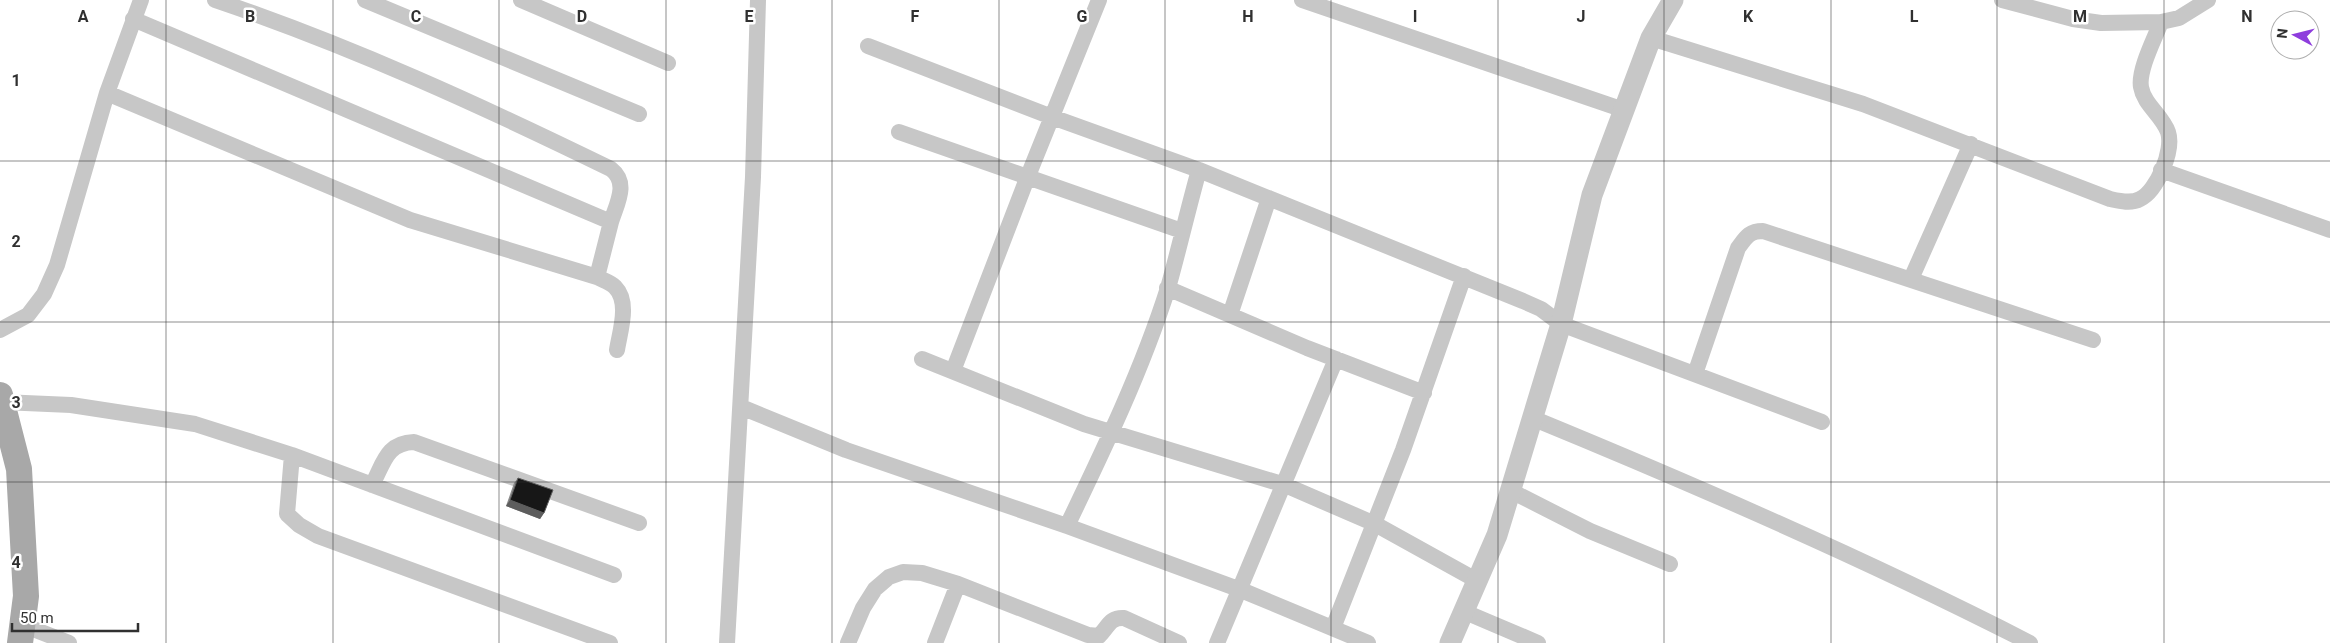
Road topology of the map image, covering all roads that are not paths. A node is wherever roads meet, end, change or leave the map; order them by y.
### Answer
1 (140, 0) edge
2 (215, 0) edge
3 (365, 0) edge
4 (521, 0) edge
5 (758, 0) edge
6 (1099, 0) edge
7 (1302, 0) edge
8 (1673, 0) edge
9 (2002, 0) edge
10 (2208, 0) edge
11 (133, 19) junction
12 (2161, 22) junction
13 (1651, 38) junction
14 (868, 46) dead end
15 (668, 63) dead end
16 (107, 94) junction
17 (1624, 110) junction
18 (639, 114) dead end
19 (1052, 117) junction
20 (899, 132) dead end
21 (1971, 144) junction
22 (1199, 170) junction
23 (2161, 170) junction
24 (1028, 176) junction
25 (1269, 198) junction
26 (612, 222) junction
27 (2330, 230) edge
28 (1182, 231) junction
29 (1464, 276) junction
30 (597, 277) junction
31 (1911, 279) junction
32 (1168, 288) junction
33 (1230, 314) junction
34 (1561, 324) junction
35 (0, 330) edge
36 (2092, 340) dead end
37 (617, 350) dead end
38 (922, 359) dead end
39 (1336, 359) junction
40 (953, 371) junction
41 (1695, 374) junction
42 (1424, 393) junction
43 (1, 398) edge
44 (741, 406) junction
45 (1532, 418) junction
46 (1822, 422) dead end
47 (1112, 433) junction
48 (292, 455) junction
49 (372, 484) junction
50 (1285, 485) junction
51 (1511, 491) junction
52 (639, 523) dead end
53 (1375, 524) junction
54 (1067, 526) junction
55 (1670, 564) dead end
56 (614, 575) dead end
57 (1476, 580) junction
58 (958, 584) junction
59 (1241, 590) junction
60 (1464, 612) junction
61 (1333, 628) junction
62 (21, 634) edge
63 (69, 643) edge
64 (610, 643) edge
65 (727, 643) edge
66 (848, 643) edge
67 (934, 643) edge
68 (1178, 643) edge
69 (1216, 643) edge
70 (1368, 643) edge
71 (1450, 643) edge
72 (1538, 643) edge
73 (2030, 643) edge

1 - 11 street
2 - 26 street
3 - 18 street
4 - 15 street
5 - 44 street
6 - 19 street
7 - 17 street
8 - 13 street
9 - 12 street
10 - 12 street
11 - 16 street
11 - 26 street
12 - 23 street
13 - 17 street
13 - 21 street
14 - 19 street
16 - 30 street
16 - 35 street
17 - 34 street
19 - 22 street
19 - 24 street
20 - 24 street
21 - 23 street
21 - 31 street
22 - 25 street
22 - 28 street
23 - 27 street
24 - 28 street
24 - 40 street
25 - 29 street
25 - 33 street
26 - 30 street
28 - 32 street
29 - 34 street
29 - 42 street
30 - 37 street
31 - 36 street
31 - 41 street
32 - 33 street
32 - 47 street
33 - 39 street
34 - 41 street
34 - 45 street
38 - 40 street
39 - 42 street
39 - 50 street
40 - 47 street
41 - 46 street
42 - 53 street
43 - 48 street
43 - 62 main road
44 - 54 street
44 - 65 street
45 - 51 street
45 - 73 street
47 - 50 street
47 - 54 street
48 - 49 street
48 - 64 street
49 - 52 street
49 - 56 street
50 - 53 street
50 - 59 street
51 - 55 street
51 - 57 street
53 - 57 street
53 - 61 street
54 - 59 street
57 - 60 street
58 - 66 street
58 - 67 street
58 - 68 street
59 - 61 street
59 - 69 street
60 - 71 street
60 - 72 street
61 - 70 street
62 - 63 street

